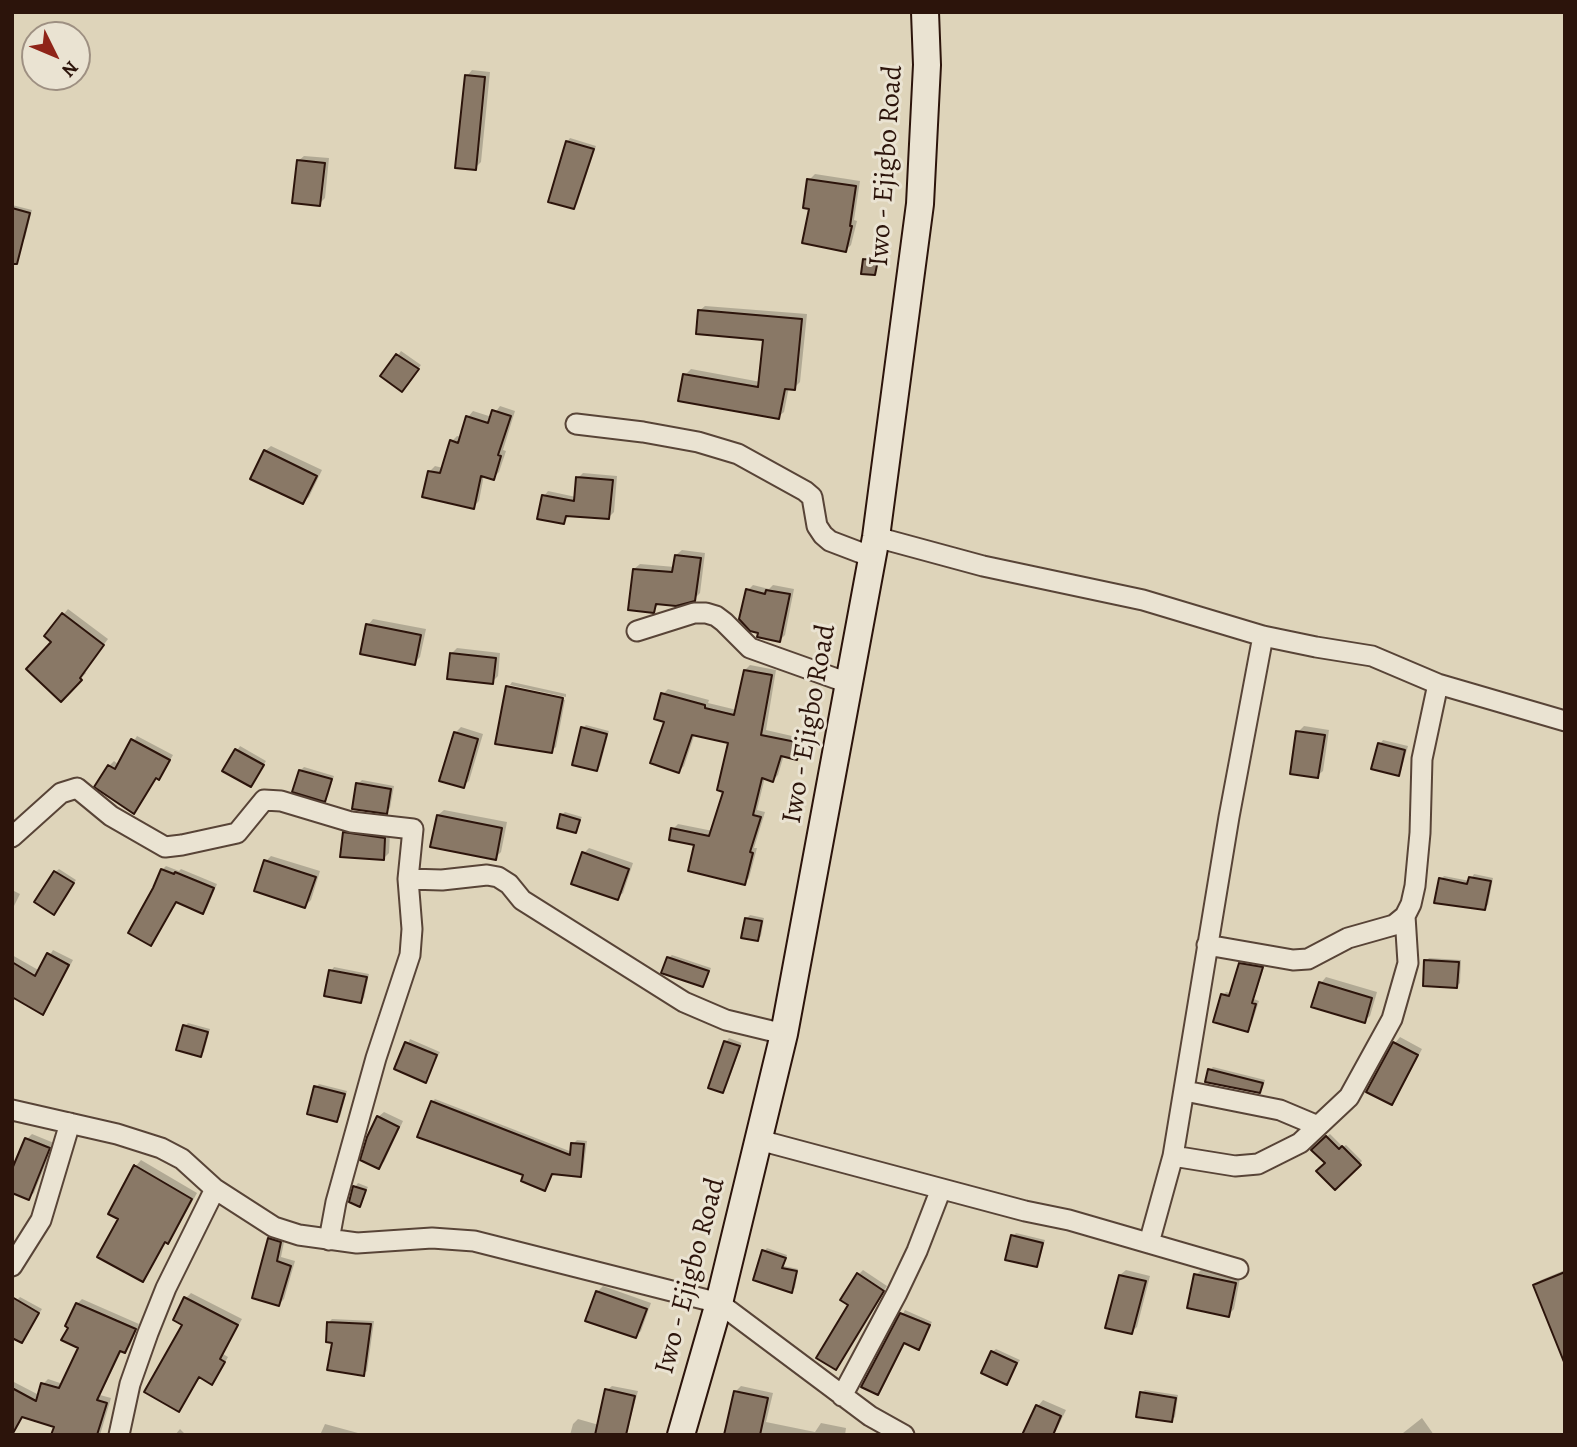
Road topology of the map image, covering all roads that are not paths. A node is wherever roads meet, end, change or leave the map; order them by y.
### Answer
1 (925, 12) edge
2 (576, 424) dead end
3 (874, 547) junction
4 (636, 631) dead end
5 (1264, 636) junction
6 (851, 684) junction
7 (1438, 684) junction
8 (1565, 721) edge
9 (12, 837) edge
10 (408, 879) junction
11 (1405, 916) junction
12 (1207, 945) junction
13 (784, 1034) junction
14 (1185, 1091) junction
15 (12, 1110) edge
16 (70, 1123) junction
17 (1318, 1126) junction
18 (759, 1140) junction
19 (1173, 1156) junction
20 (215, 1189) junction
21 (941, 1189) junction
22 (329, 1240) junction
23 (1149, 1243) junction
24 (12, 1266) edge
25 (1238, 1269) dead end
26 (719, 1303) junction
27 (842, 1395) junction
28 (119, 1435) edge
29 (681, 1435) edge
30 (904, 1435) edge

1 - 3 main road, Iwo - Ejigbo Road
2 - 3 street
3 - 5 street
3 - 6 main road, Iwo - Ejigbo Road
4 - 6 street
5 - 7 street
5 - 12 street
6 - 13 main road, Iwo - Ejigbo Road
7 - 8 street
7 - 11 street
9 - 10 street
10 - 13 street
10 - 22 street
11 - 12 street
11 - 17 street
12 - 14 street
13 - 18 main road, Iwo - Ejigbo Road
14 - 17 street
14 - 19 street
15 - 16 street
16 - 20 street
16 - 24 street
17 - 19 street
18 - 21 street
18 - 26 main road, Iwo - Ejigbo Road
19 - 23 street
20 - 22 street
20 - 28 street
21 - 23 street
21 - 27 street
22 - 26 street
23 - 25 street
26 - 27 street
26 - 29 main road, Iwo - Ejigbo Road
27 - 30 street

